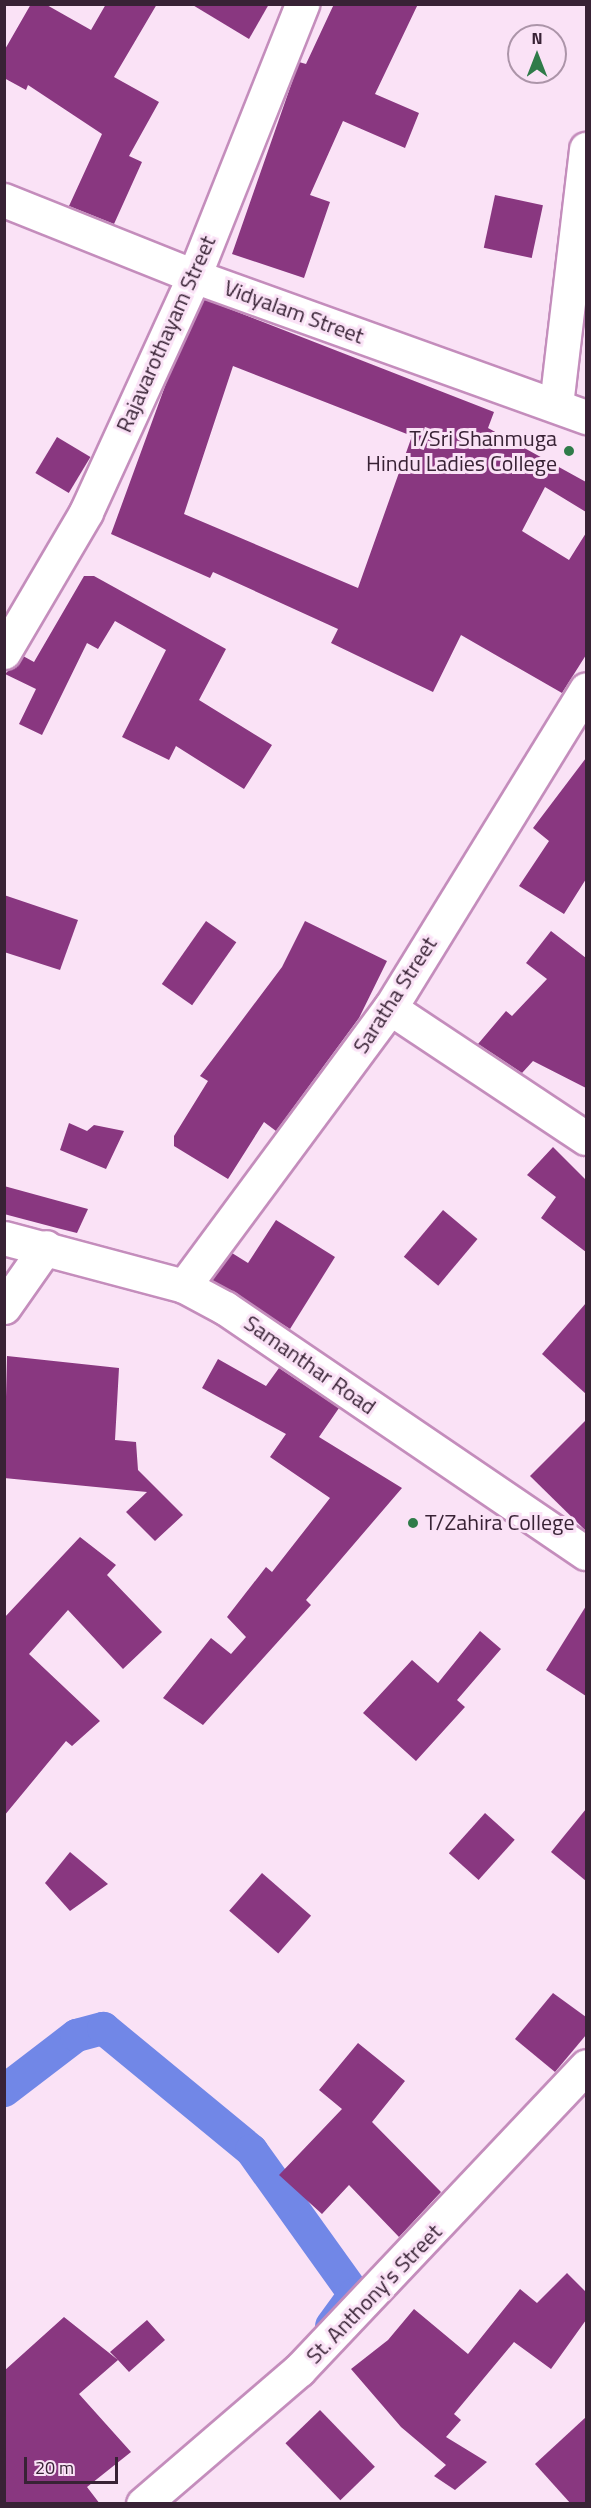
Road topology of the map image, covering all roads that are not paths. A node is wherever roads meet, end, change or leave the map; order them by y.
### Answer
1 (302, 4) edge
2 (586, 149) edge
3 (4, 200) edge
4 (194, 276) junction
5 (556, 405) junction
6 (586, 417) edge
7 (4, 652) edge
8 (586, 690) edge
9 (390, 1008) junction
10 (586, 1138) edge
11 (4, 1238) edge
12 (46, 1247) junction
13 (184, 1286) junction
14 (4, 1307) edge
15 (586, 1553) edge
16 (586, 2066) edge
17 (143, 2504) edge

1 - 4 street, Rajavarothayam Street
2 - 5 street
3 - 4 street, Vidyalam Street
4 - 5 street, Vidyalam Street
4 - 7 street, Rajavarothayam Street
5 - 6 street, Vidyalam Street
8 - 9 street, Saratha Street
9 - 10 street
9 - 13 street, Saratha Street
11 - 12 street, Samanthar Road
12 - 13 street, Samanthar Road
12 - 14 street
13 - 15 street, Samanthar Road
16 - 17 street, St. Anthony's Street

